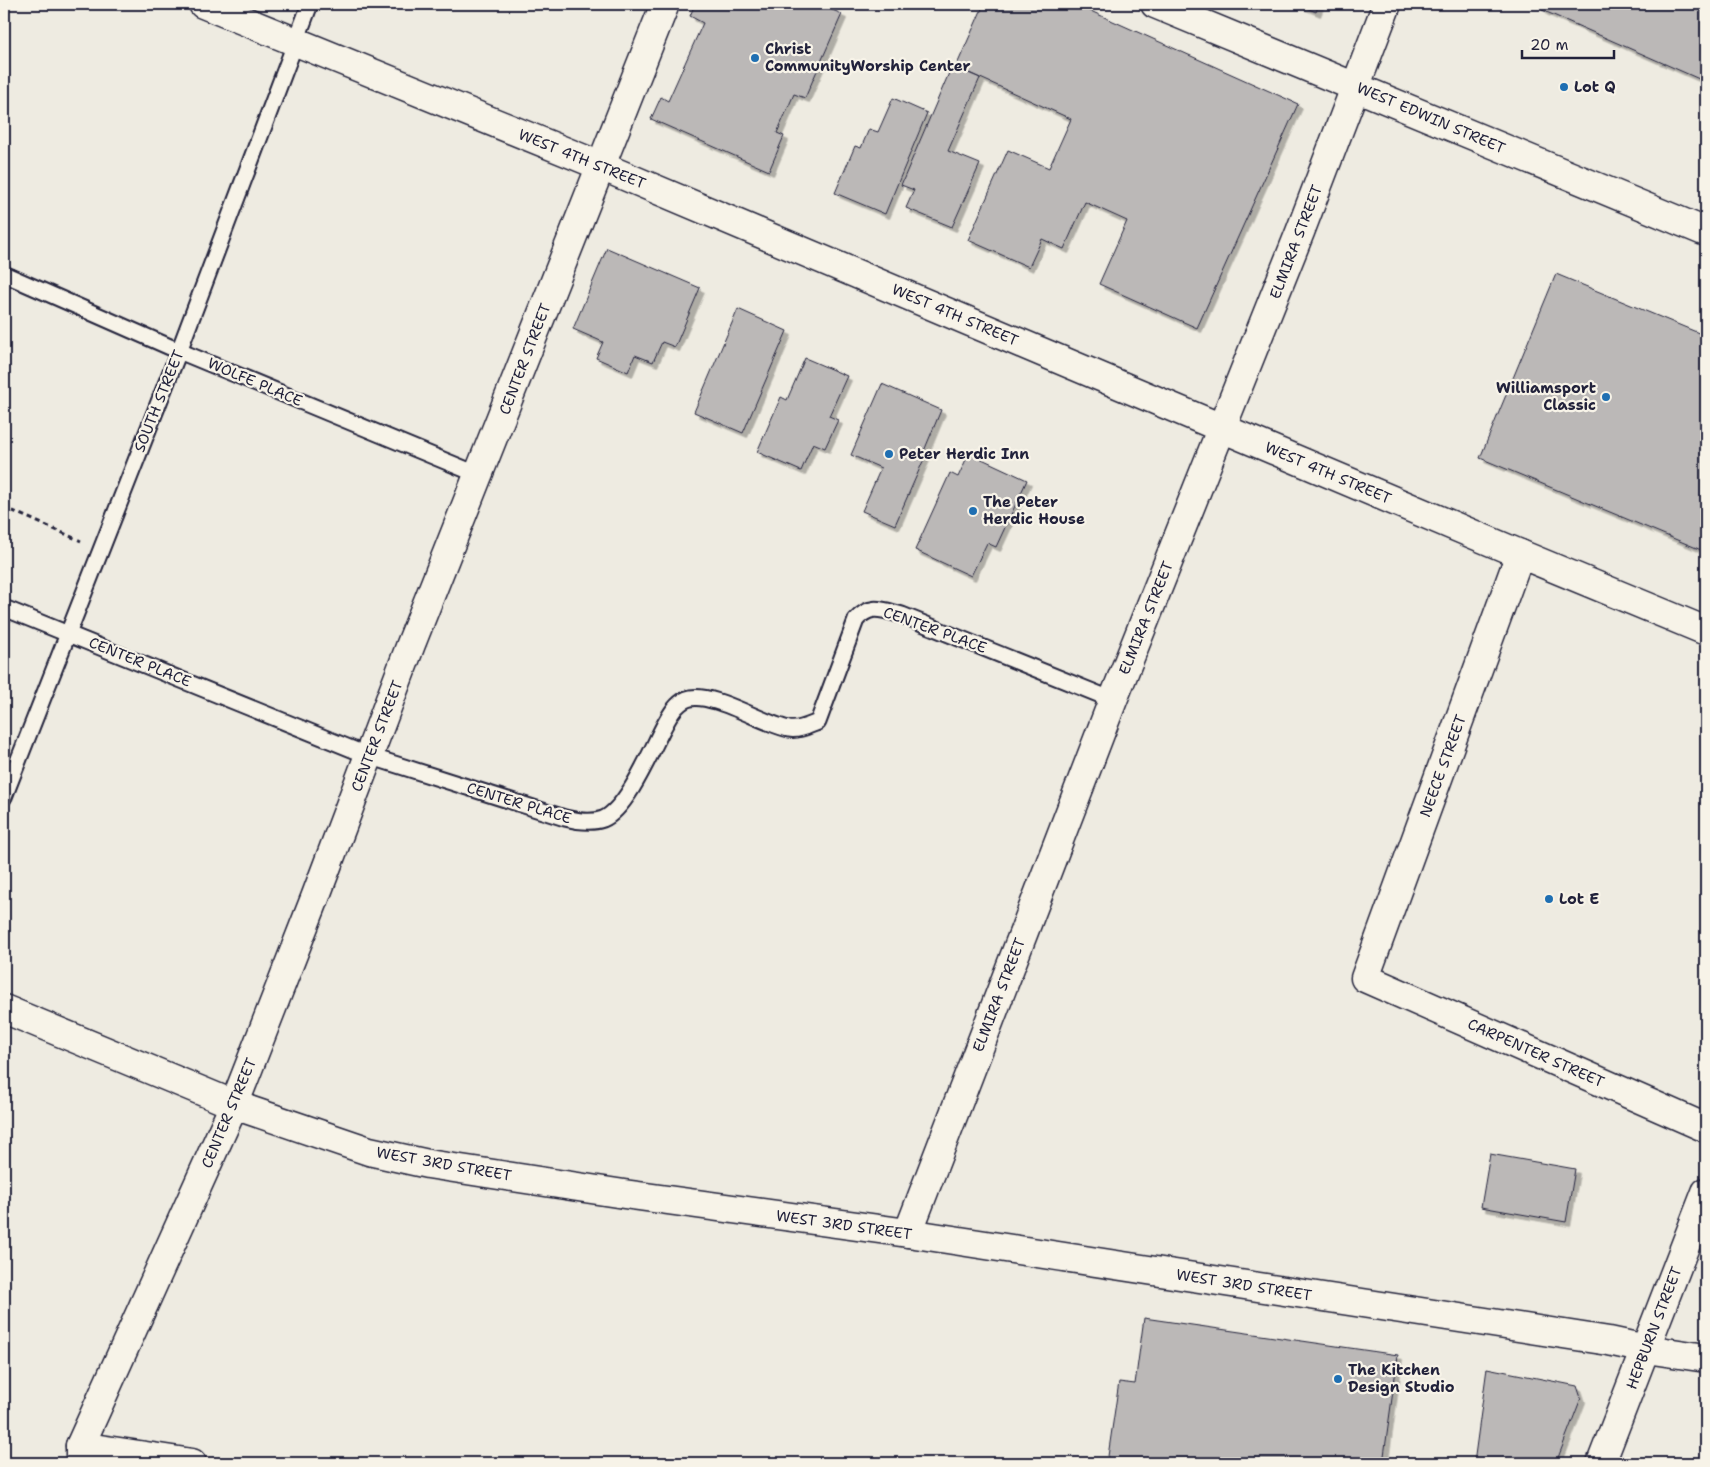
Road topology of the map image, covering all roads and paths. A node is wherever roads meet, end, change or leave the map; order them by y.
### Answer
1 (202, 4) edge
2 (310, 4) edge
3 (665, 4) edge
4 (1155, 4) edge
5 (1387, 4) edge
6 (295, 42) junction
7 (1355, 86) junction
8 (600, 166) junction
9 (1706, 232) edge
10 (4, 274) edge
11 (179, 351) junction
12 (1222, 428) junction
13 (479, 476) junction
14 (4, 507) edge
15 (100, 549) junction
16 (1520, 554) junction
17 (4, 608) edge
18 (1706, 631) edge
19 (67, 633) junction
20 (1113, 700) junction
21 (369, 756) junction
22 (4, 796) edge
23 (1365, 978) joint
24 (4, 1009) edge
25 (234, 1105) junction
26 (1706, 1128) edge
27 (1706, 1192) edge
28 (908, 1233) junction
29 (1646, 1349) junction
30 (1706, 1358) edge
31 (80, 1455) edge
32 (192, 1463) edge
33 (1601, 1463) edge

1 - 6 street, WEST 4TH STREET
2 - 6 lane, SOUTH STREET
3 - 8 street, CENTER STREET
4 - 7 street, WEST EDWIN STREET
5 - 7 street, ELMIRA STREET
6 - 8 street, WEST 4TH STREET
6 - 11 lane, SOUTH STREET
7 - 9 street, WEST EDWIN STREET
7 - 12 street, ELMIRA STREET
8 - 12 street, WEST 4TH STREET
8 - 13 street, CENTER STREET
10 - 11 lane, WOLFE PLACE
11 - 13 lane, WOLFE PLACE
11 - 15 lane, SOUTH STREET
12 - 16 street, WEST 4TH STREET
12 - 20 street, ELMIRA STREET
13 - 21 street, CENTER STREET
14 - 15 path
15 - 19 lane, SOUTH STREET
16 - 18 street, WEST 4TH STREET
16 - 23 street, NEECE STREET
17 - 19 lane, CENTER PLACE
19 - 21 lane, CENTER PLACE
19 - 22 lane, SOUTH STREET
20 - 21 lane, CENTER PLACE
20 - 28 street, ELMIRA STREET
21 - 25 street, CENTER STREET
23 - 26 street, CARPENTER STREET
24 - 25 street, WEST 3RD STREET
25 - 28 street, WEST 3RD STREET
25 - 31 street, CENTER STREET
27 - 29 street, HEPBURN STREET
28 - 29 street, WEST 3RD STREET
29 - 30 street, WEST 3RD STREET
29 - 33 street, HEPBURN STREET
31 - 32 street

